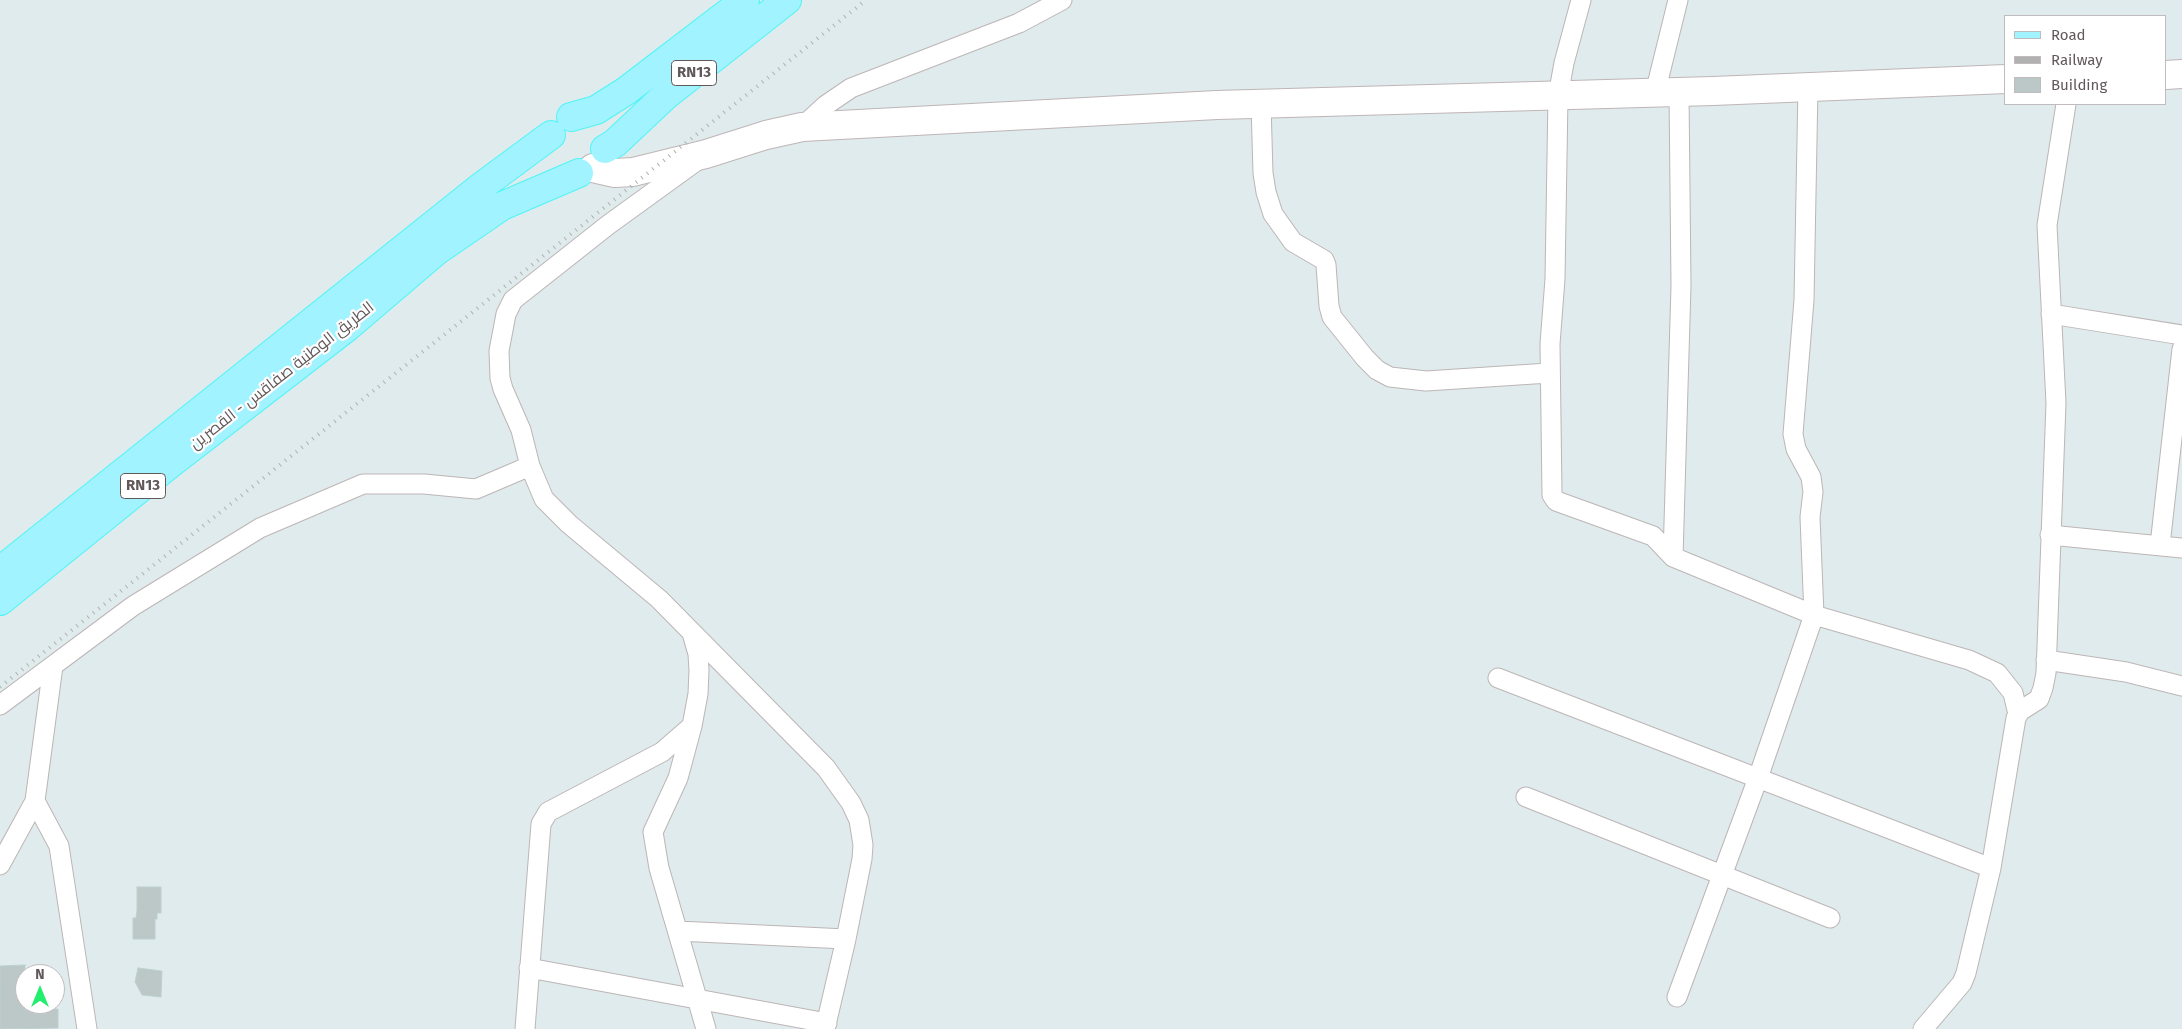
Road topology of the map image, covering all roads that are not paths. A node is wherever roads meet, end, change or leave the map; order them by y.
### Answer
1 (745, 0) edge
2 (787, 0) edge
3 (1062, 0) edge
4 (1581, 0) edge
5 (1678, 0) edge
6 (2182, 74) edge
7 (2167, 75) edge
8 (2004, 79) edge
9 (1808, 87) junction
10 (1667, 92) junction
11 (1558, 96) junction
12 (1261, 104) junction
13 (2066, 105) edge
14 (571, 117) junction
15 (802, 127) junction
16 (551, 135) junction
17 (706, 154) junction
18 (592, 163) junction
19 (2051, 314) junction
20 (338, 318) junction
21 (2182, 335) edge
22 (2182, 349) edge
23 (1550, 372) junction
24 (530, 466) junction
25 (2050, 535) junction
26 (2160, 545) junction
27 (2182, 548) edge
28 (1673, 557) junction
29 (6, 581) edge
30 (1814, 615) junction
31 (692, 632) junction
32 (2046, 660) junction
33 (53, 666) junction
34 (1498, 678) dead end
35 (2182, 686) edge
36 (0, 705) edge
37 (2018, 714) junction
38 (692, 726) junction
39 (1758, 778) junction
40 (1526, 797) dead end
41 (35, 801) junction
42 (0, 865) edge
43 (1991, 868) junction
44 (1722, 875) junction
45 (1830, 918) dead end
46 (678, 931) junction
47 (846, 939) junction
48 (528, 968) junction
49 (1677, 997) dead end
50 (699, 999) junction
51 (826, 1026) edge
52 (87, 1029) edge
53 (525, 1029) edge
54 (706, 1029) edge
55 (1923, 1029) edge

1 - 14 main road, RN13
2 - 18 main road, الطريق الوطنية صفاقس - القصرين / RN13
3 - 15 street
4 - 11 street
5 - 10 street
6 - 7 main road
8 - 9 main road
9 - 10 main road
9 - 30 street
10 - 11 main road
10 - 28 street
11 - 12 main road
11 - 23 street
12 - 15 main road
12 - 23 street
13 - 19 street
14 - 16 main road, RN13
14 - 18 main road
15 - 17 main road
16 - 18 main road
16 - 20 main road, الطريق الوطنية صفاقس - القصرين / RN13
17 - 18 main road
17 - 24 street
18 - 20 main road, الطريق الوطنية صفاقس - القصرين / RN13
19 - 21 street
19 - 25 street
20 - 29 main road, الطريق الوطنية صفاقس - القصرين / RN13
22 - 26 street
23 - 28 street
24 - 31 street
24 - 33 street
25 - 26 street
25 - 32 street
26 - 27 street
28 - 30 street
30 - 37 street
30 - 39 street
31 - 38 street
31 - 47 street
32 - 35 street
32 - 37 street
33 - 36 street
33 - 41 street
34 - 39 street
37 - 43 street
38 - 46 street
38 - 48 street
39 - 43 street
39 - 44 street
40 - 44 street
41 - 42 street
41 - 52 street
43 - 55 street
44 - 45 street
44 - 49 street
46 - 47 street
46 - 50 street
47 - 51 street
48 - 50 street
48 - 53 street
50 - 51 street
50 - 54 street

